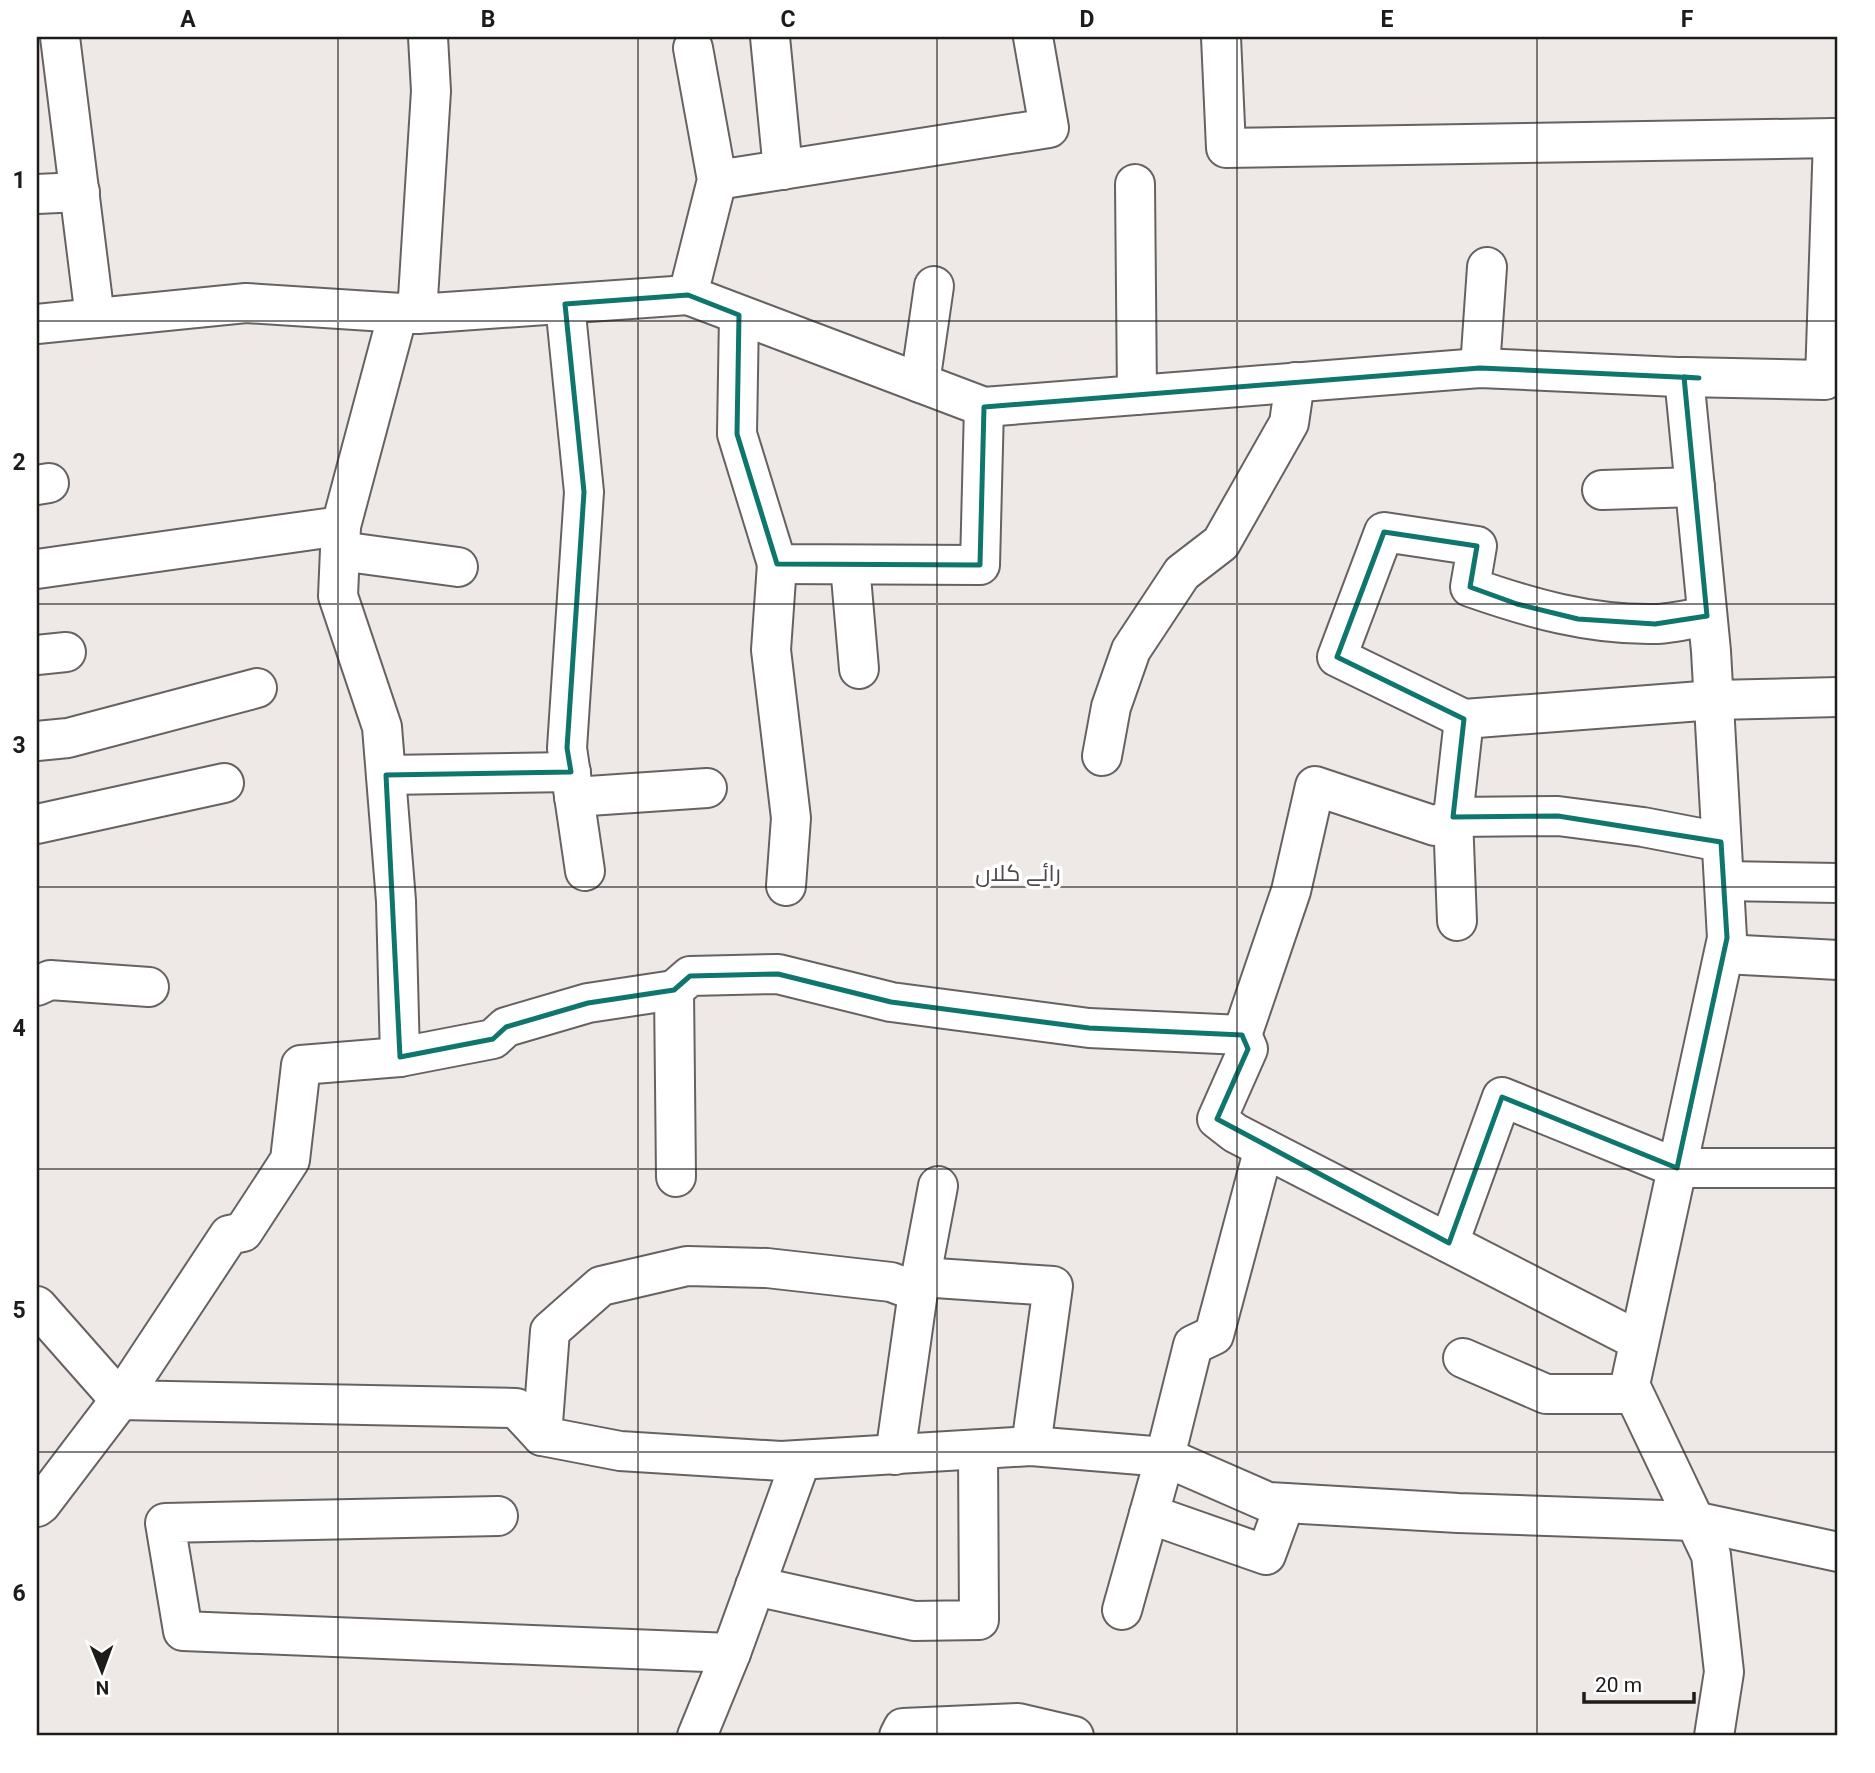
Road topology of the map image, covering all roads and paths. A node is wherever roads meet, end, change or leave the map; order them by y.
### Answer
1 (60, 37) edge
2 (428, 37) edge
3 (770, 37) edge
4 (1033, 37) edge
5 (1220, 37) edge
6 (693, 48) dead end
7 (52, 98) edge
8 (1836, 138) edge
9 (783, 170) junction
10 (717, 180) junction
11 (1135, 184) dead end
12 (80, 192) junction
13 (37, 194) edge
14 (1486, 268) dead end
15 (934, 286) dead end
16 (688, 295) junction
17 (565, 304) junction
18 (407, 313) junction
19 (739, 315) junction
20 (95, 318) junction
21 (37, 324) edge
22 (1480, 368) junction
23 (1699, 378) junction
24 (1295, 382) junction
25 (920, 383) junction
26 (1828, 388) edge
27 (1138, 395) junction
28 (984, 407) junction
29 (1695, 487) junction
30 (1602, 489) dead end
31 (340, 538) junction
32 (777, 564) junction
33 (850, 565) junction
34 (458, 567) dead end
35 (37, 569) edge
36 (1707, 616) junction
37 (859, 669) dead end
38 (257, 688) dead end
39 (1838, 696) edge
40 (1714, 700) junction
41 (1464, 719) junction
42 (37, 741) edge
43 (1102, 756) dead end
44 (386, 775) junction
45 (224, 783) dead end
46 (572, 785) junction
47 (707, 788) dead end
48 (1453, 817) junction
49 (37, 824) edge
50 (1721, 842) junction
51 (585, 872) dead end
52 (1724, 881) junction
53 (1838, 883) edge
54 (786, 886) dead end
55 (1457, 921) dead end
56 (1724, 954) junction
57 (1838, 960) edge
58 (37, 986) edge
59 (149, 987) dead end
60 (674, 990) junction
61 (1242, 1035) junction
62 (400, 1057) junction
63 (1264, 1148) junction
64 (1677, 1168) junction
65 (1838, 1168) edge
66 (677, 1177) dead end
67 (938, 1186) dead end
68 (1449, 1243) junction
69 (920, 1284) junction
70 (37, 1306) edge
71 (1639, 1341) junction
72 (1463, 1358) dead end
73 (1634, 1394) junction
74 (120, 1399) junction
75 (542, 1436) junction
76 (1031, 1446) junction
77 (978, 1450) junction
78 (895, 1455) junction
79 (1166, 1457) junction
80 (801, 1460) junction
81 (1285, 1503) junction
82 (37, 1507) edge
83 (1149, 1514) junction
84 (498, 1516) dead end
85 (1695, 1521) junction
86 (1838, 1552) edge
87 (755, 1586) junction
88 (1122, 1610) dead end
89 (731, 1653) junction
90 (697, 1736) edge
91 (899, 1736) edge
92 (1074, 1736) edge
93 (1714, 1736) edge

1 - 7 street
2 - 18 street
3 - 9 street
4 - 9 street
5 - 8 street
6 - 10 street
7 - 12 street
8 - 26 street
9 - 10 street
10 - 16 street
11 - 27 street
12 - 13 street
12 - 20 street
14 - 22 street
15 - 25 street
16 - 17 street
16 - 19 street
17 - 18 street
17 - 46 street
18 - 20 street
18 - 31 street
19 - 25 street
19 - 32 street
20 - 21 street
22 - 23 street
22 - 24 street
23 - 26 street
23 - 29 street
24 - 27 street
24 - 43 street
25 - 28 street
27 - 28 street
28 - 33 street
29 - 30 street
29 - 36 street
31 - 34 street
31 - 35 street
31 - 44 street
32 - 33 street
32 - 54 street
33 - 37 street
36 - 40 street
36 - 41 street
38 - 42 street
39 - 40 street
40 - 41 street
40 - 50 street
41 - 48 street
44 - 46 street
44 - 62 street
45 - 49 street
46 - 47 street
46 - 51 street
48 - 50 street
48 - 55 street
48 - 61 street
50 - 52 street
52 - 53 street
52 - 56 street
56 - 57 street
56 - 64 street
58 - 59 street
60 - 61 street
60 - 62 street
60 - 66 street
61 - 63 street
62 - 74 street
63 - 68 street
63 - 79 street
64 - 65 street
64 - 68 street
64 - 71 street
67 - 69 street
68 - 71 street
69 - 75 street
69 - 76 street
69 - 78 street
70 - 74 street
71 - 73 street
72 - 73 street
73 - 85 street
74 - 75 street
74 - 82 street
75 - 80 street
76 - 77 street
76 - 79 street
77 - 78 street
77 - 87 street
78 - 80 street
79 - 81 street
79 - 83 street
80 - 87 street
81 - 83 street
81 - 85 street
83 - 88 street
84 - 89 street
85 - 86 street
85 - 93 street
87 - 89 street
89 - 90 street
91 - 92 street

